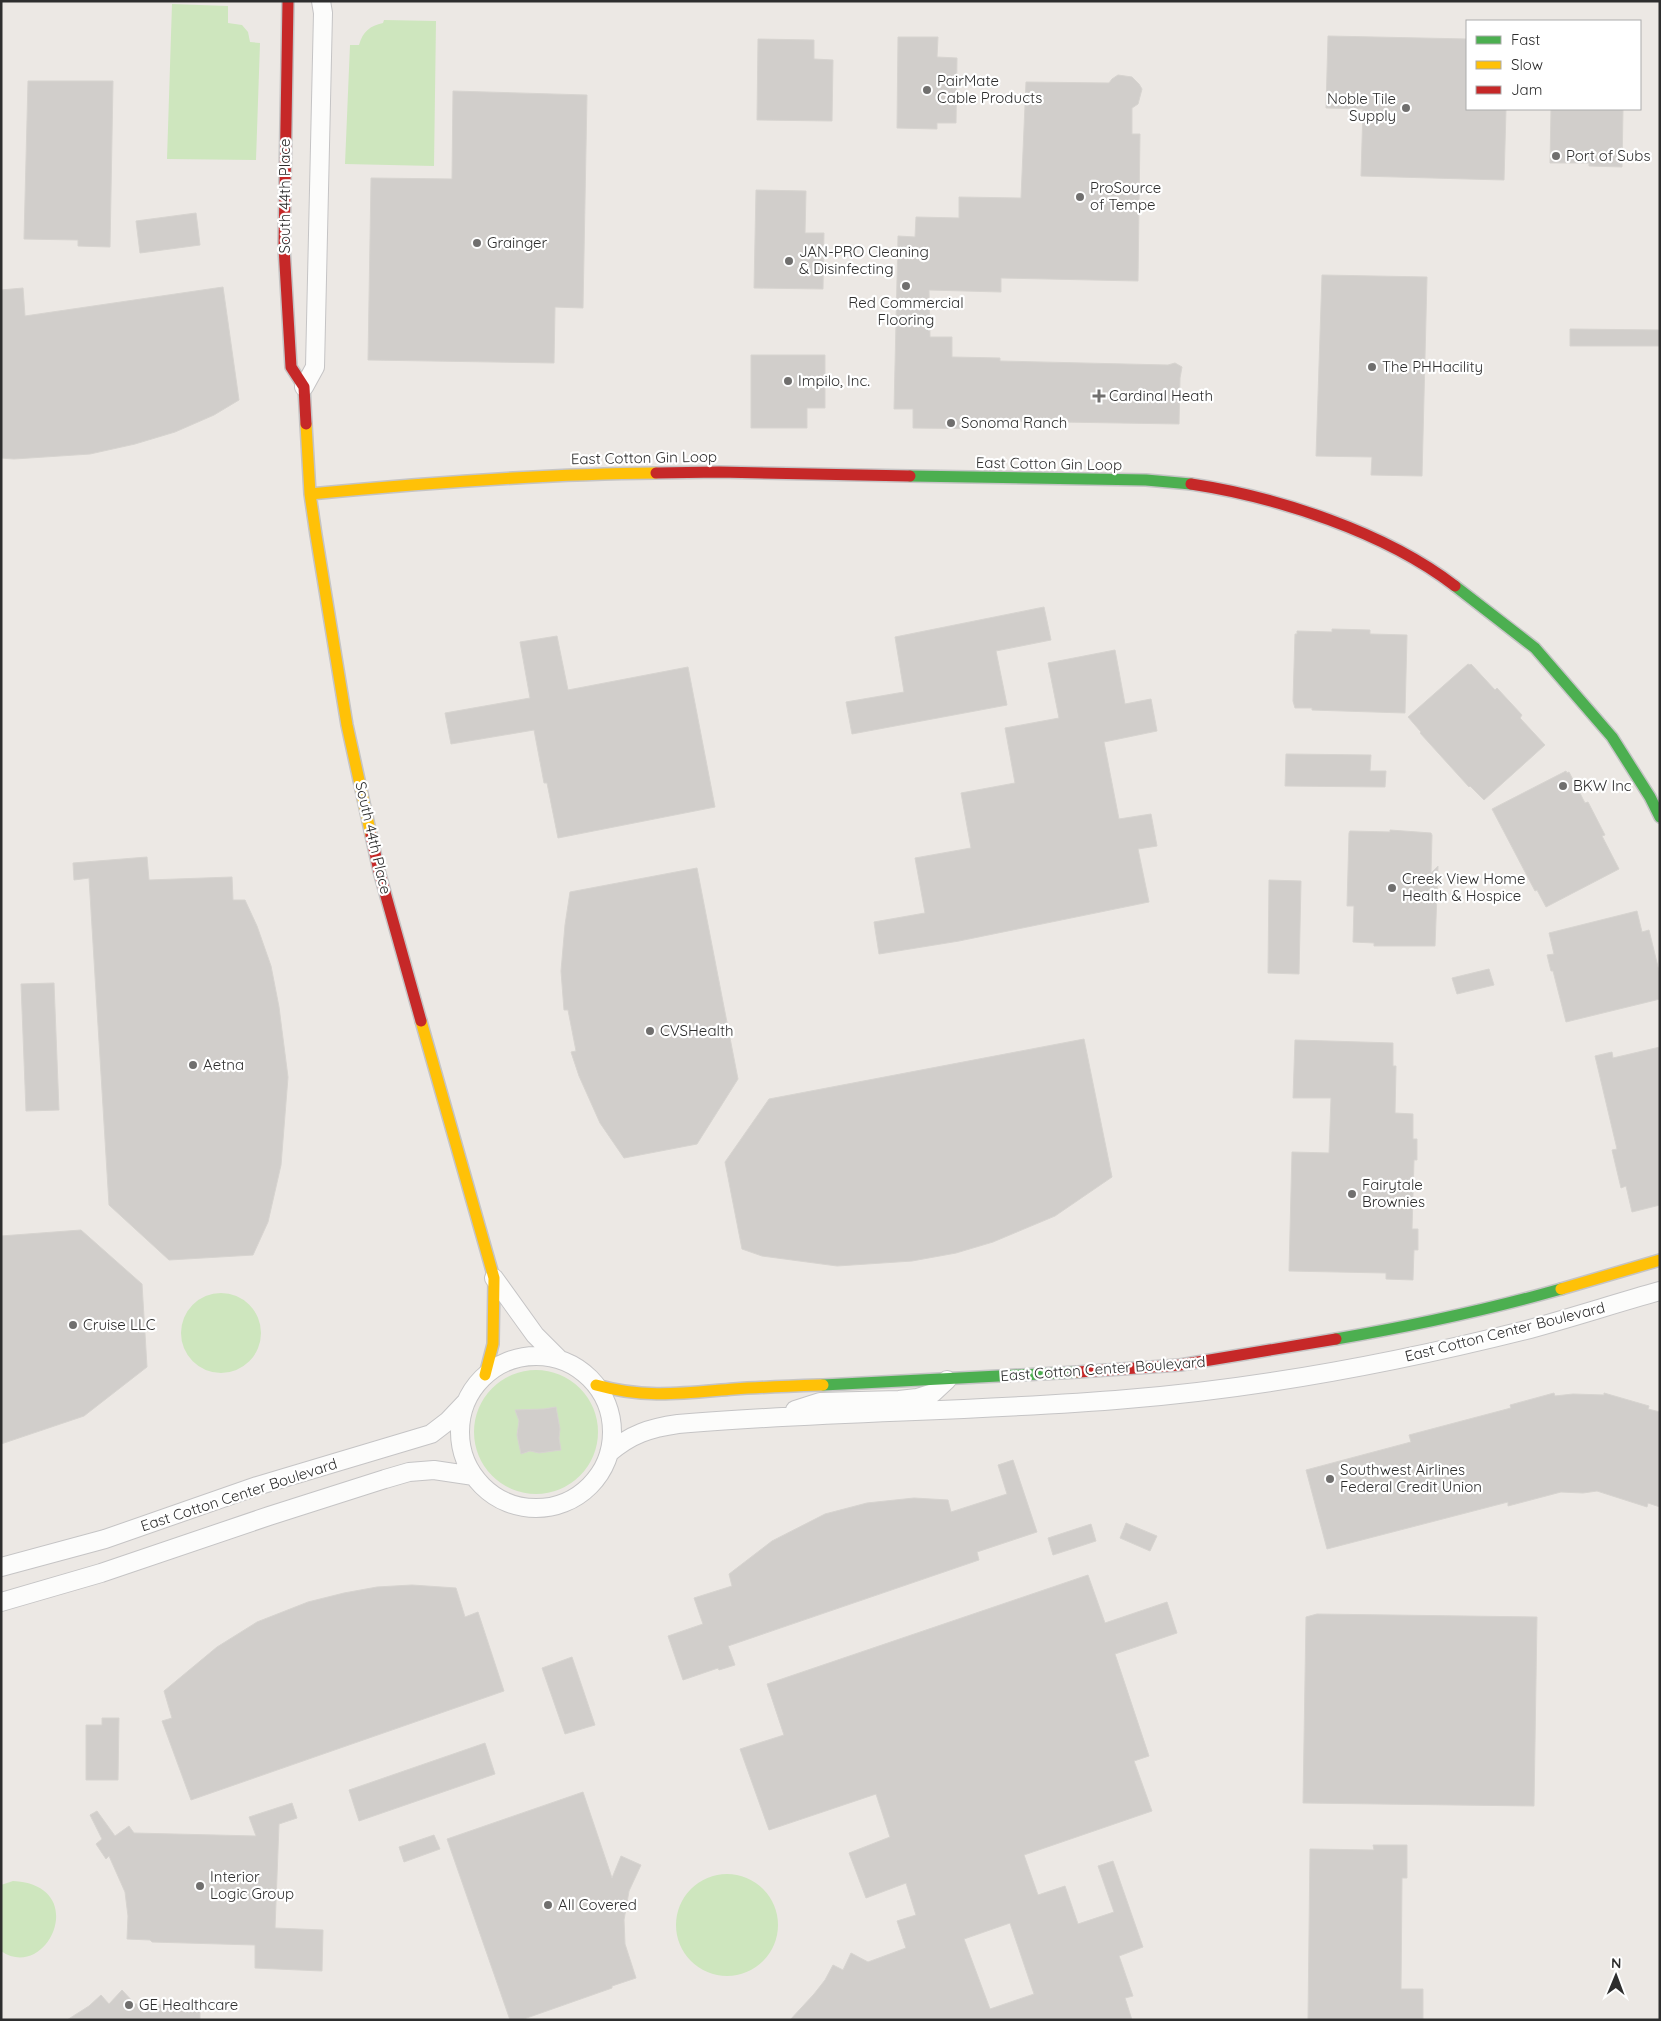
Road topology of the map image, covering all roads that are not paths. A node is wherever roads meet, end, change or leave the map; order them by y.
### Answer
1 (288, 1) edge
2 (321, 1) edge
3 (304, 387) junction
4 (310, 494) junction
5 (1660, 817) edge
6 (1660, 1260) edge
7 (494, 1278) junction
8 (1660, 1291) edge
9 (559, 1359) junction
10 (485, 1375) junction
11 (947, 1380) junction
12 (596, 1385) junction
13 (466, 1402) junction
14 (775, 1417) junction
15 (609, 1453) junction
16 (474, 1476) junction
17 (1, 1567) edge
18 (1, 1602) edge

1 - 3 street, South 44th Place
2 - 3 street, South 44th Place
3 - 4 street, South 44th Place
4 - 5 street, East Cotton Gin Loop
4 - 7 street, South 44th Place
6 - 11 street, East Cotton Center Boulevard
7 - 9 street, South 44th Place
7 - 10 street, South 44th Place
8 - 14 street, East Cotton Center Boulevard
9 - 10 street, East Cotton Center Boulevard
9 - 12 street, East Cotton Center Boulevard
10 - 13 street, East Cotton Center Boulevard
11 - 12 street, East Cotton Center Boulevard
11 - 14 street
12 - 15 street, East Cotton Center Boulevard
13 - 16 street, East Cotton Center Boulevard
13 - 17 street, East Cotton Center Boulevard
14 - 15 street, East Cotton Center Boulevard
15 - 16 street, East Cotton Center Boulevard
16 - 18 street, East Cotton Center Boulevard

